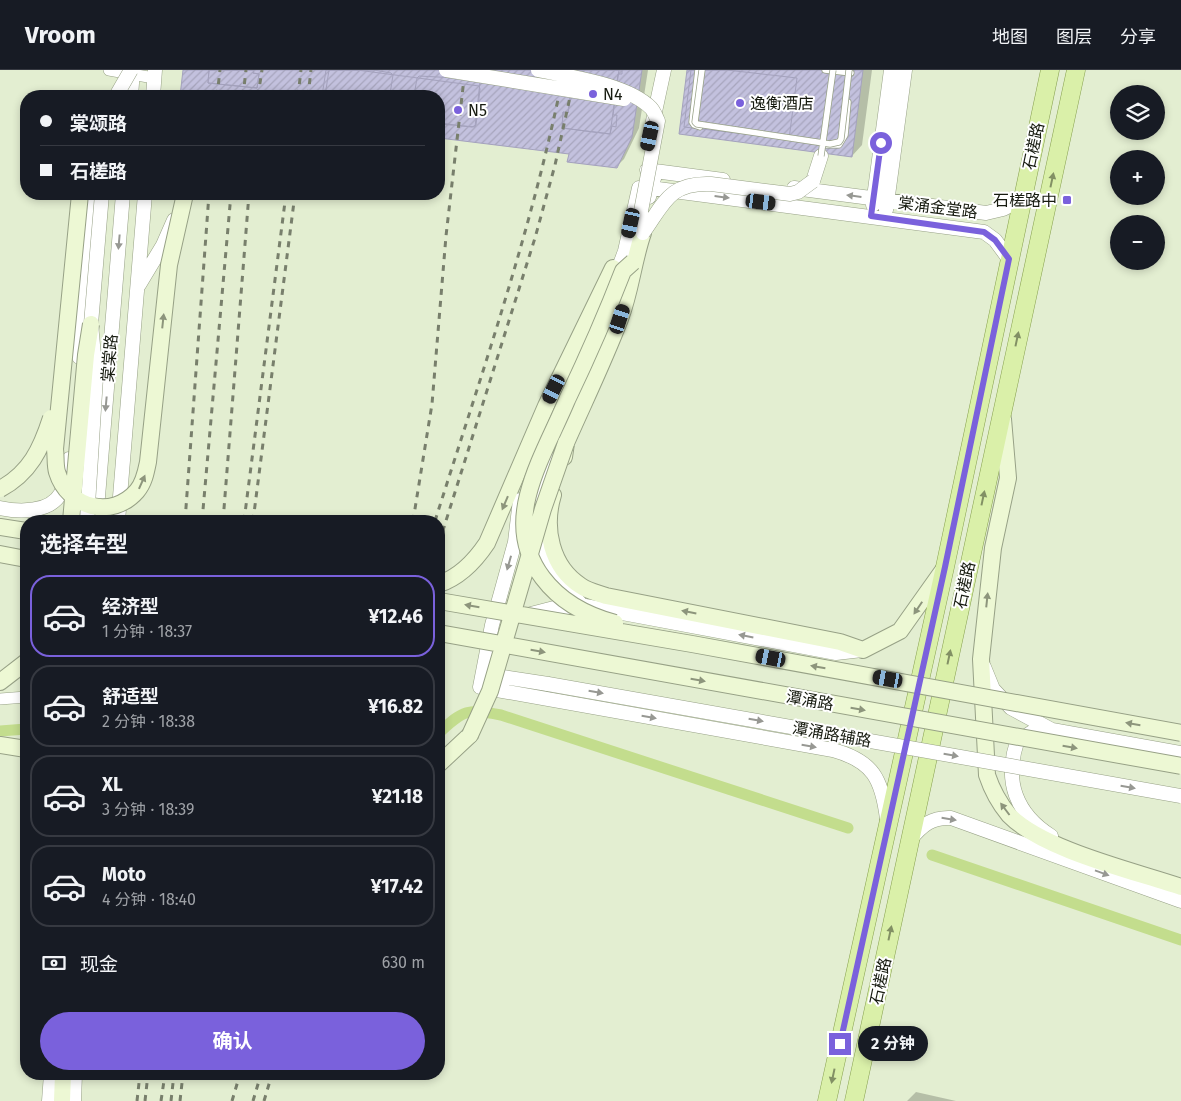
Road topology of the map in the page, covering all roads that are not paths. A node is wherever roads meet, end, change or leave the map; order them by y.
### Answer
1 (109, 70) edge
2 (446, 70) edge
3 (538, 70) edge
4 (664, 70) edge
5 (700, 70) edge
6 (825, 70) edge
7 (833, 70) edge
8 (891, 70) edge
9 (906, 70) edge
10 (1050, 70) edge
11 (1076, 70) edge
12 (132, 71) edge
13 (850, 71) edge
14 (155, 74) edge
15 (120, 90) edge
16 (126, 90) edge
17 (131, 90) edge
18 (154, 90) edge
19 (645, 103) junction
20 (821, 156) joint
21 (650, 170) junction
22 (645, 187) junction
23 (79, 200) edge
24 (93, 200) edge
25 (101, 200) edge
26 (123, 200) edge
27 (144, 200) edge
28 (183, 200) edge
29 (184, 200) edge
30 (880, 200) junction
31 (1021, 200) junction
32 (878, 217) junction
33 (637, 228) junction
34 (1009, 259) junction
35 (633, 262) junction
36 (613, 268) joint
37 (137, 288) junction
38 (91, 324) junction
39 (60, 395) junction
40 (1003, 410) junction
41 (566, 443) junction
42 (69, 459) junction
43 (0, 489) edge
44 (0, 508) edge
45 (64, 515) edge
46 (72, 515) edge
47 (87, 515) edge
48 (96, 515) edge
49 (118, 515) edge
50 (0, 527) edge
51 (20, 530) edge
52 (0, 554) edge
53 (20, 559) edge
54 (20, 560) edge
55 (0, 561) edge
56 (945, 567) junction
57 (445, 582) edge
58 (445, 601) edge
59 (585, 606) junction
60 (492, 624) junction
61 (445, 634) edge
62 (692, 644) junction
63 (863, 650) junction
64 (981, 659) junction
65 (20, 667) edge
66 (483, 673) junction
67 (0, 682) edge
68 (20, 697) edge
69 (0, 699) edge
70 (1052, 730) junction
71 (1181, 732) edge
72 (0, 745) edge
73 (20, 748) edge
74 (1181, 753) edge
75 (445, 759) edge
76 (1181, 766) edge
77 (1181, 796) edge
78 (887, 824) junction
79 (910, 840) junction
80 (1076, 852) junction
81 (1181, 887) edge
82 (1181, 901) edge
83 (51, 1080) edge
84 (63, 1080) edge
85 (76, 1080) edge
86 (49, 1101) edge
87 (62, 1101) edge
88 (74, 1101) edge
89 (828, 1101) edge
90 (854, 1101) edge

1 - 12 street
2 - 19 street, bridge
3 - 19 street, bridge
4 - 21 street
5 - 13 lane, bridge
6 - 13 lane
7 - 20 lane, bridge
8 - 30 street
9 - 30 street
10 - 31 main road, 石槎路
40 -> 11 main road, 石槎路
12 - 14 street
12 - 15 street, bridge
12 - 16 street
12 - 17 street
14 - 18 street
19 - 33 street, bridge
20 - 33 street, bridge
21 - 22 street
30 -> 21 street, 棠涌金堂路
22 -> 32 street, 棠涌金堂路
22 - 33 street
22 - 59 street
23 - 39 main road, bridge
24 - 42 street
25 - 38 street, bridge
26 -> 48 street, 棠棠路
27 - 37 street, 棠棠路
28 - 37 street
39 -> 29 main road, bridge
30 - 31 street, 棠涌金堂路
30 - 32 street
31 - 34 main road, 石槎路
32 - 34 street, 棠涌金堂路
33 - 35 main road
33 - 36 street
33 -> 60 street
34 - 56 main road, 石槎路
35 - 41 main road
35 - 62 main road, bridge
36 -> 57 main road
37 - 49 street, 棠棠路
38 - 46 main road, bridge
38 - 47 street, bridge
39 - 43 main road, bridge
64 -> 40 main road
79 -> 40 main road, 石槎路
63 -> 41 main road, bridge
41 - 75 main road, bridge
42 - 44 street
42 - 45 street
50 - 51 main road
52 - 53 main road
54 - 55 main road
56 -> 63 main road
56 - 78 main road, 石槎路
62 -> 58 main road, bridge
59 - 60 street
63 -> 59 street
60 - 66 street
61 -> 76 main road, 潭涌路, bridge
71 -> 62 main road, bridge
64 - 70 street
80 -> 64 main road
65 - 67 main road
66 -> 77 street, 潭涌路辅路, bridge
66 -> 78 street
68 - 69 street
70 - 74 street
70 - 80 street
72 - 73 main road
78 -> 89 main road, 石槎路
79 -> 82 street
90 -> 79 main road, 石槎路
80 - 81 main road
83 - 86 street
84 - 87 main road
85 - 88 street

